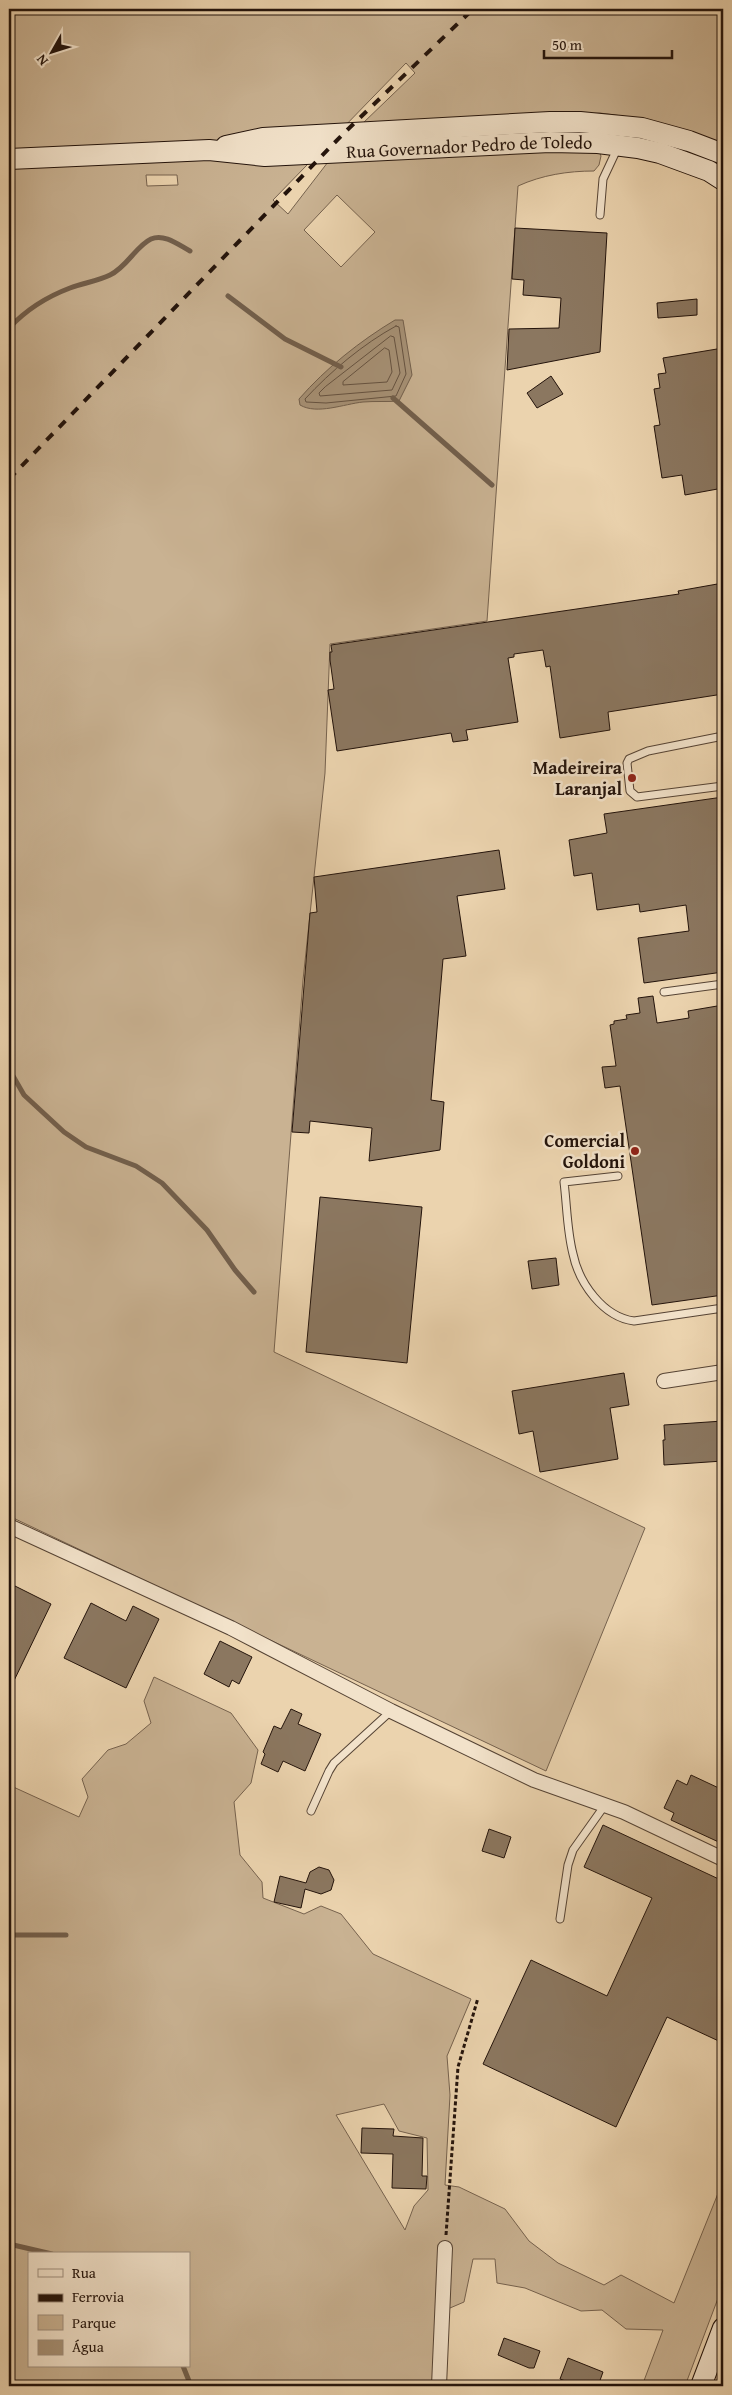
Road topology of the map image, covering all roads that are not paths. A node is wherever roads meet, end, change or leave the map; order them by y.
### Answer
1 (619, 144) junction
2 (209, 150) junction
3 (723, 154) edge
4 (9, 159) edge
5 (723, 180) edge
6 (600, 215) dead end
7 (723, 736) edge
8 (723, 786) edge
9 (723, 984) edge
10 (664, 992) dead end
11 (618, 1176) dead end
12 (723, 1308) edge
13 (723, 1372) edge
14 (664, 1381) dead end
15 (9, 1526) edge
16 (392, 1711) junction
17 (605, 1805) junction
18 (311, 1811) dead end
19 (723, 1859) edge
20 (560, 1919) dead end
21 (445, 2248) road end
22 (723, 2328) edge
23 (439, 2386) edge
24 (701, 2386) edge

1 - 2 main road, Rua Governador Pedro de Toledo
1 - 5 main road, Rua Governador Pedro de Toledo
1 - 6 lane
2 - 3 main road, Rua Governador Pedro de Toledo
2 - 4 main road, Rua Governador Pedro de Toledo
7 - 8 lane
9 - 10 lane
11 - 12 lane
13 - 14 street
15 - 16 street
16 - 17 street
16 - 18 lane
17 - 19 street
17 - 20 lane
21 - 23 street
22 - 24 main road

